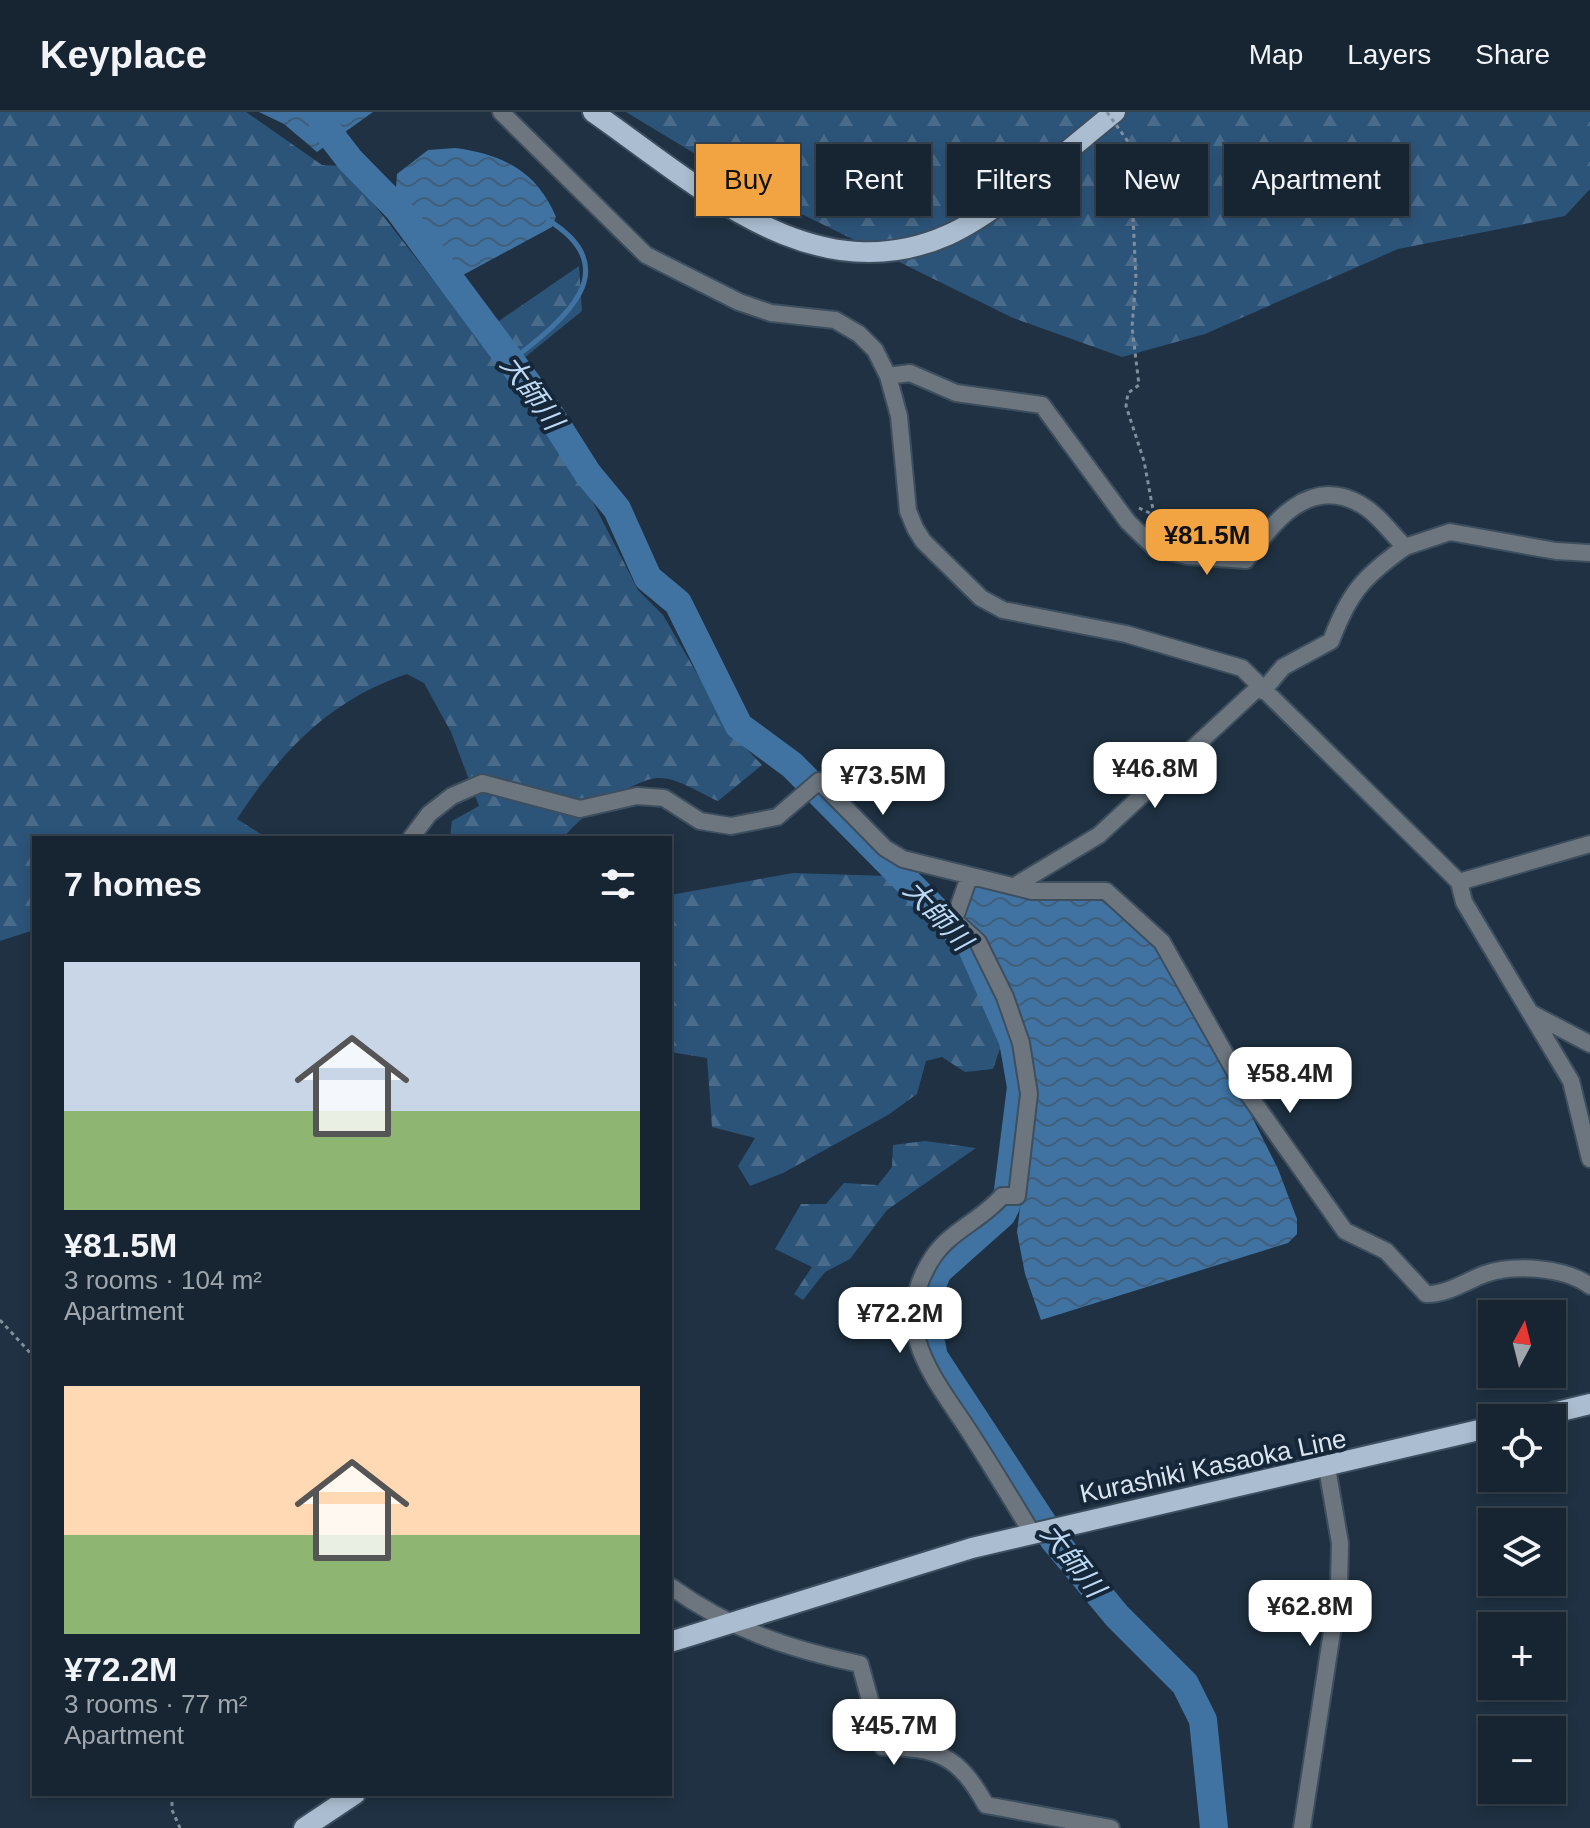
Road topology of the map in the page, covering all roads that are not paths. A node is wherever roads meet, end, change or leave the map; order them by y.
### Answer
1 (501, 112) edge
2 (593, 112) edge
3 (1115, 112) edge
4 (888, 376) junction
5 (1405, 547) junction
6 (1590, 553) edge
7 (1261, 689) junction
8 (412, 836) edge
9 (1590, 844) edge
10 (969, 877) junction
11 (1459, 882) junction
12 (1016, 885) junction
13 (1529, 1012) junction
14 (1590, 1044) edge
15 (1590, 1159) edge
16 (1590, 1286) edge
17 (1590, 1404) edge
18 (1566, 1410) edge
19 (1478, 1430) edge
20 (1327, 1468) junction
21 (1041, 1531) junction
22 (672, 1587) edge
23 (730, 1622) junction
24 (672, 1641) edge
25 (352, 1796) edge
26 (304, 1828) edge
27 (1111, 1828) edge
28 (1302, 1828) edge

1 - 4 street
2 - 3 main road
4 - 5 street
4 - 7 street
5 - 6 street
5 - 7 street
7 - 11 street
7 - 12 street
8 - 10 street
9 - 11 street
10 - 12 street
10 - 21 street
11 - 13 street
12 - 16 street
13 - 14 street
13 - 15 street
17 - 18 main road
19 - 20 main road, Kurashiki Kasaoka Line
20 - 21 main road, Kurashiki Kasaoka Line
20 - 28 street
21 - 23 main road, Kurashiki Kasaoka Line
22 - 23 street
23 - 24 main road, Kurashiki Kasaoka Line
23 - 27 street
25 - 26 main road

